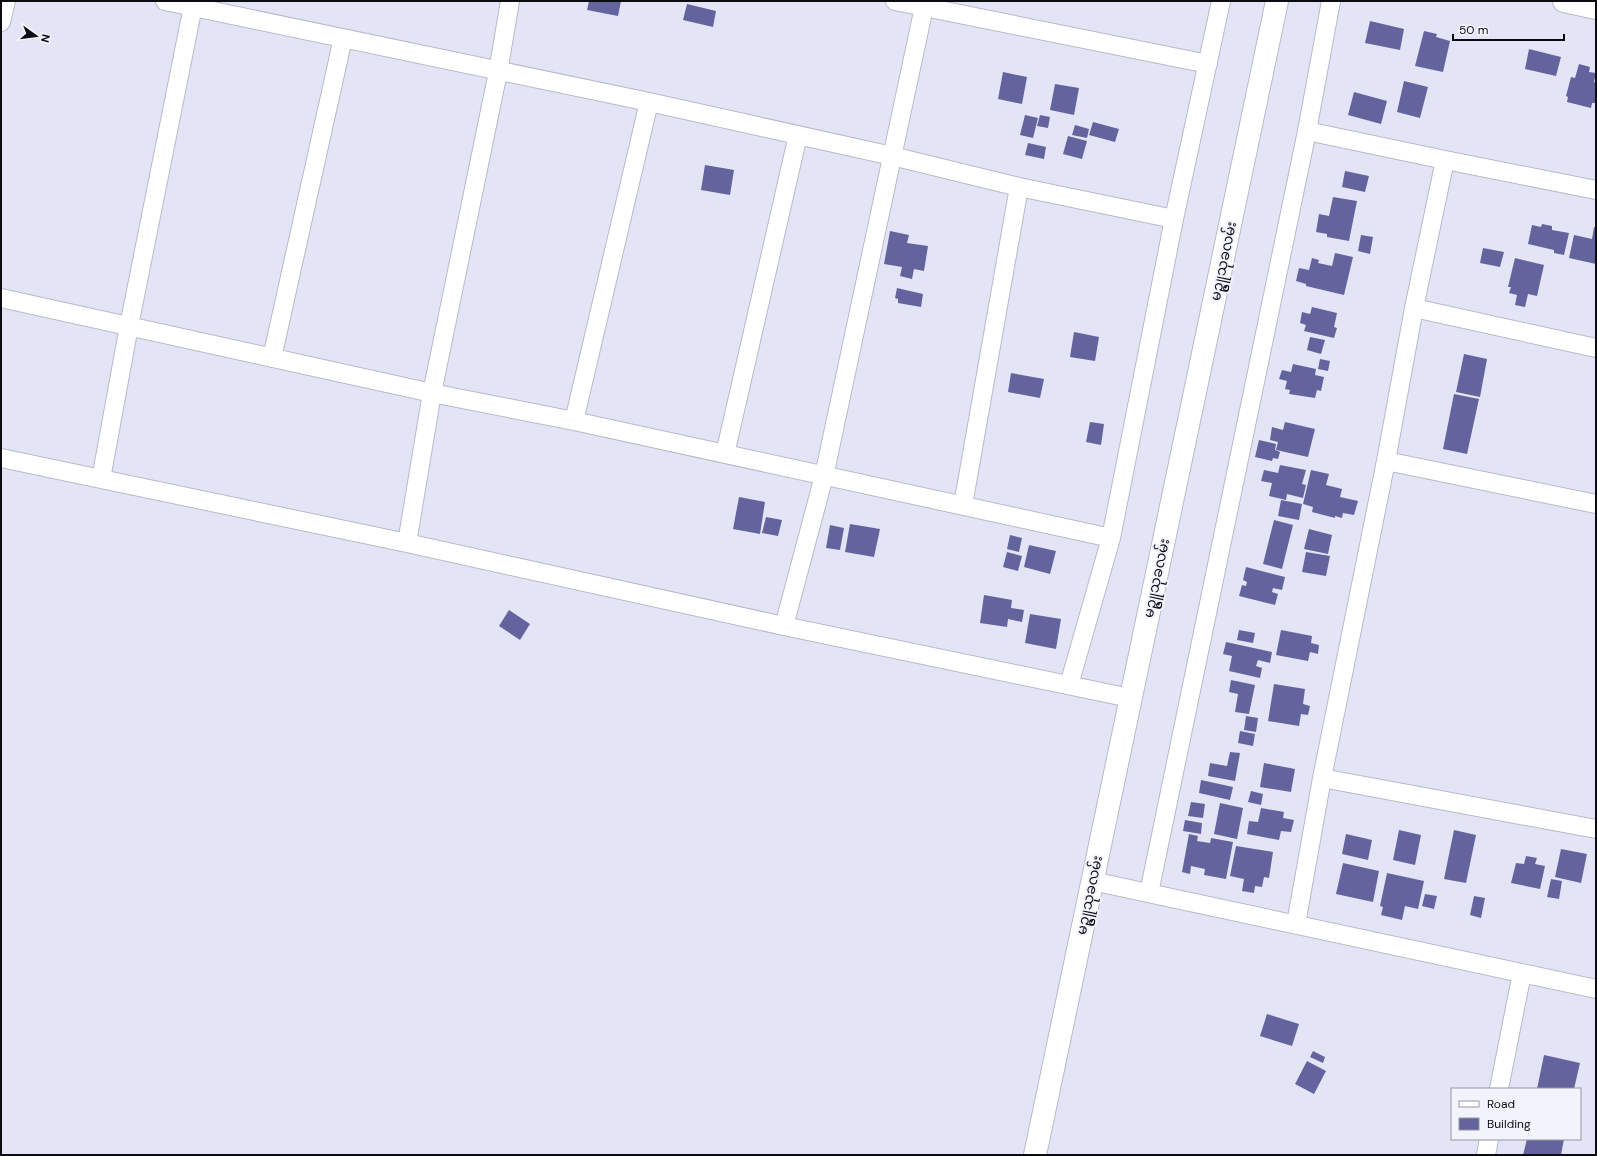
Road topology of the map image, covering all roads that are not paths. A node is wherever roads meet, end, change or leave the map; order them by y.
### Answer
1 (6, 1) edge
2 (165, 1) edge
3 (510, 1) edge
4 (895, 1) edge
5 (1221, 1) edge
6 (1277, 1) edge
7 (1331, 1) edge
8 (1564, 1) edge
9 (193, 4) edge
10 (924, 7) junction
11 (1596, 8) edge
12 (1, 22) edge
13 (343, 38) junction
14 (1208, 64) junction
15 (498, 72) junction
16 (649, 102) junction
17 (1307, 131) junction
18 (798, 135) junction
19 (892, 156) junction
20 (1445, 160) junction
21 (1020, 187) junction
22 (1596, 190) edge
23 (1174, 219) junction
24 (1, 298) edge
25 (1414, 308) junction
26 (129, 326) junction
27 (1596, 348) edge
28 (272, 358) junction
29 (432, 393) junction
30 (574, 421) junction
31 (725, 454) junction
32 (1, 458) edge
33 (1386, 460) junction
34 (824, 476) junction
35 (102, 479) junction
36 (1596, 504) edge
37 (963, 505) junction
38 (1111, 538) junction
39 (407, 543) junction
40 (784, 626) junction
41 (1069, 685) junction
42 (1130, 698) junction
43 (1322, 778) junction
44 (1596, 828) edge
45 (1092, 881) junction
46 (1149, 893) junction
47 (1296, 924) junction
48 (1522, 973) junction
49 (1596, 989) edge
50 (1499, 1088) edge
51 (1489, 1140) edge
52 (1035, 1155) edge
53 (1486, 1155) edge

1 - 12 street
2 - 9 street
3 - 15 street
4 - 10 street
5 - 14 street
6 - 42 street, မဥ္ဇူသုခလမ်း
7 - 17 street
8 - 11 street
9 - 13 street
9 - 26 street
10 - 14 street
10 - 19 street
13 - 15 street
13 - 28 street
14 - 23 street
15 - 16 street
15 - 29 street
16 - 18 street
16 - 30 street
17 - 20 street
17 - 46 street
18 - 19 street
18 - 31 street
19 - 21 street
19 - 34 street
20 - 22 street
20 - 25 street
21 - 23 street
21 - 37 street
23 - 38 street
24 - 26 street
25 - 27 street
25 - 33 street
26 - 28 street
26 - 35 street
28 - 29 street
29 - 30 street
29 - 39 street
30 - 31 street
31 - 34 street
32 - 35 street
33 - 36 street
33 - 43 street
34 - 37 street
34 - 40 street
35 - 39 street
37 - 38 street
38 - 41 street
39 - 40 street
40 - 41 street
41 - 42 street
42 - 45 street, မဥ္ဇူသုခလမ်း
43 - 44 street
43 - 47 street
45 - 46 street
45 - 52 street, မဥ္ဇူသုခလမ်း
46 - 47 street
47 - 48 street
48 - 49 street
48 - 50 street
51 - 53 street

